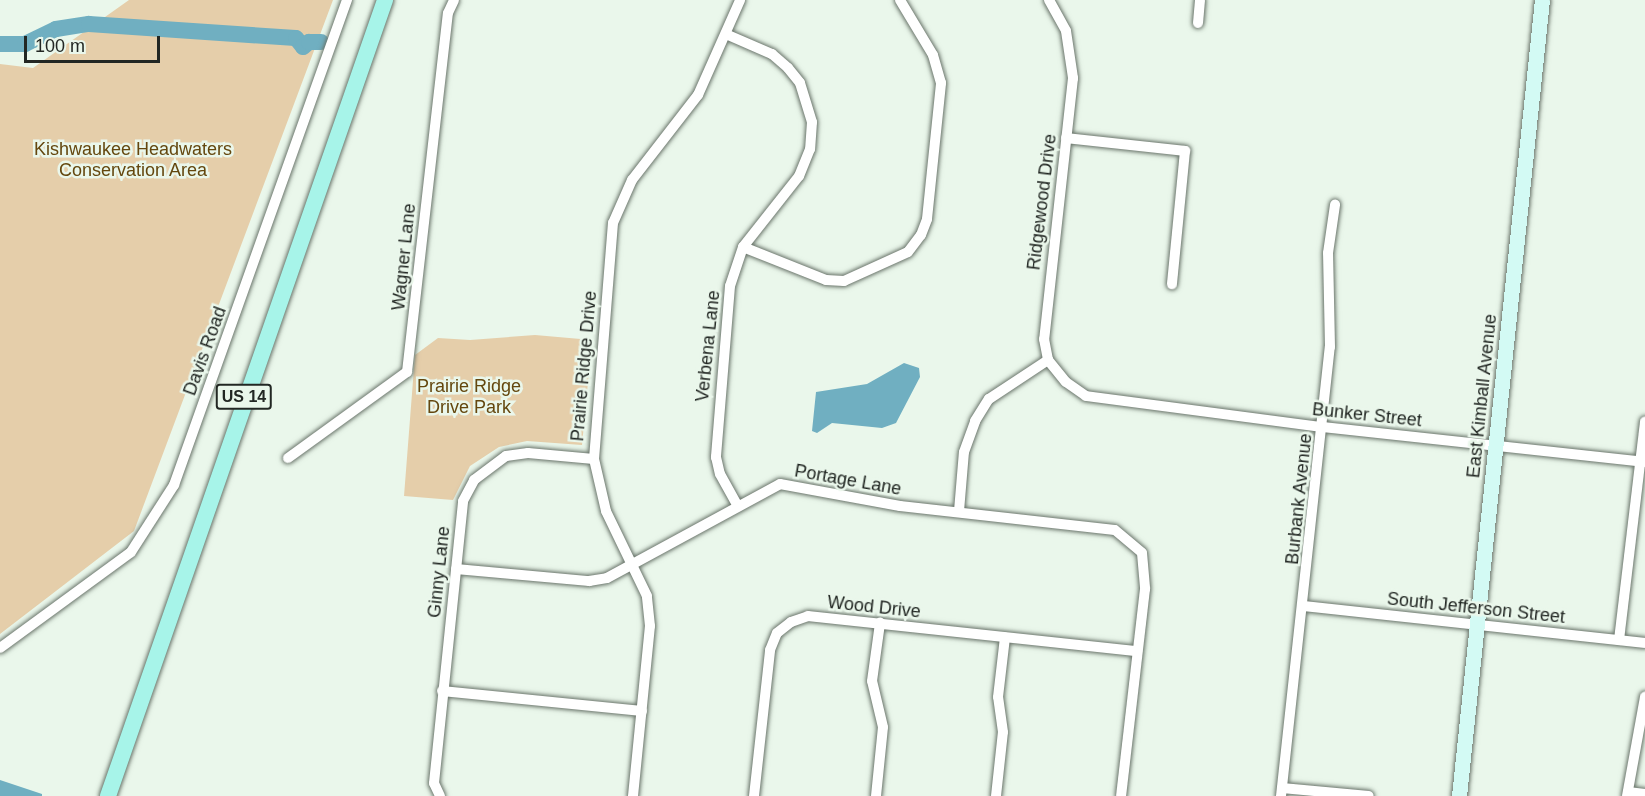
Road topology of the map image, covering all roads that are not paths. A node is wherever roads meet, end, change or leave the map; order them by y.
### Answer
1 (347, 0) edge
2 (384, 0) edge
3 (454, 0) edge
4 (740, 0) edge
5 (900, 0) edge
6 (1049, 0) edge
7 (1200, 0) edge
8 (1542, 0) edge
9 (1198, 23) dead end
10 (728, 35) junction
11 (1066, 138) junction
12 (1335, 205) dead end
13 (743, 247) junction
14 (1172, 284) dead end
15 (1048, 360) junction
16 (1645, 422) edge
17 (1323, 427) junction
18 (1496, 446) junction
19 (288, 458) dead end
20 (594, 459) junction
21 (1642, 462) edge
22 (738, 506) junction
23 (959, 511) junction
24 (633, 564) junction
25 (456, 569) junction
26 (1304, 606) junction
27 (879, 623) junction
28 (1478, 624) junction
29 (1005, 637) junction
30 (1619, 640) junction
31 (1645, 643) edge
32 (0, 648) edge
33 (1137, 651) junction
34 (442, 691) junction
35 (1645, 697) edge
36 (642, 711) junction
37 (1281, 792) edge
38 (1627, 794) edge
39 (1645, 794) edge
40 (108, 796) edge
41 (440, 796) edge
42 (633, 796) edge
43 (754, 796) edge
44 (876, 796) edge
45 (996, 796) edge
46 (1121, 796) edge
47 (1369, 796) edge
48 (1459, 796) edge

1 - 32 street, Davis Road
2 - 40 main road, US 14
3 - 19 street, Wagner Lane
4 - 10 street, Prairie Ridge Drive
5 - 13 street
6 - 11 street, Ridgewood Drive
7 - 9 street
8 - 18 street, East Kimball Avenue
10 - 13 street, Verbena Lane
10 - 20 street, Prairie Ridge Drive
11 - 14 street
11 - 15 street, Ridgewood Drive
12 - 17 street, Burbank Avenue
13 - 22 street, Verbena Lane
15 - 17 street, Bunker Street
15 - 23 street
16 - 21 street
17 - 18 street, Bunker Street
17 - 26 street, Burbank Avenue
18 - 21 street, Bunker Street
18 - 28 street, East Kimball Avenue
20 - 24 street, Prairie Ridge Drive
20 - 25 street, Ginny Lane
21 - 30 street
22 - 23 street, Portage Lane
22 - 24 street, Portage Lane
23 - 33 street, Portage Lane
24 - 25 street, Portage Lane
24 - 36 street, Prairie Ridge Drive
25 - 34 street, Ginny Lane
26 - 28 street, South Jefferson Street
26 - 37 street, Burbank Avenue
27 - 29 street, Wood Drive
27 - 43 street, Wood Drive
27 - 44 street
28 - 30 street, South Jefferson Street
28 - 48 street, East Kimball Avenue
29 - 33 street, Wood Drive
29 - 45 street
30 - 31 street, South Jefferson Street
33 - 46 street
34 - 36 street
34 - 41 street, Ginny Lane
35 - 38 street
36 - 42 street, Prairie Ridge Drive
37 - 47 street
38 - 39 street

